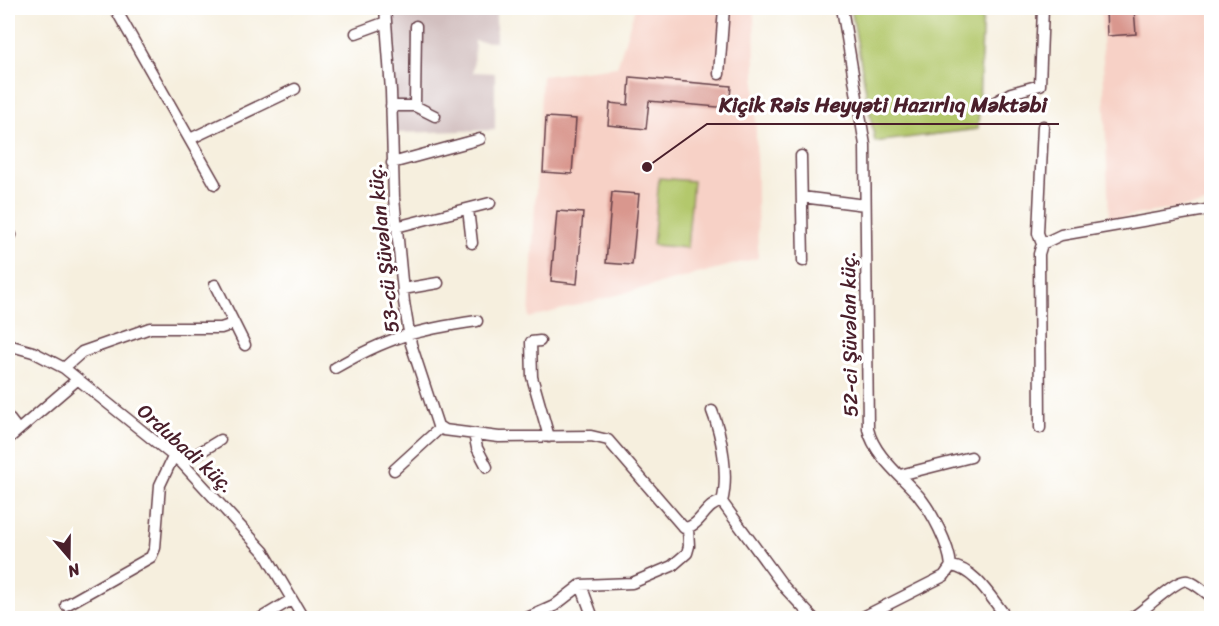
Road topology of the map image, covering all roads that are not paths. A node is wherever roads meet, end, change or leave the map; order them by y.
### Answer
1 (116, 8) edge
2 (386, 8) edge
3 (724, 8) edge
4 (842, 8) edge
5 (1043, 8) edge
6 (386, 22) junction
7 (416, 26) dead end
8 (356, 33) dead end
9 (719, 74) dead end
10 (295, 89) dead end
11 (990, 105) dead end
12 (391, 106) junction
13 (415, 106) junction
14 (435, 116) dead end
15 (1043, 126) dead end
16 (189, 139) junction
17 (480, 139) dead end
18 (801, 156) dead end
19 (392, 163) junction
20 (215, 184) dead end
21 (802, 197) junction
22 (490, 203) dead end
23 (865, 205) junction
24 (468, 209) junction
25 (1212, 209) edge
26 (396, 227) junction
27 (472, 243) dead end
28 (1042, 244) junction
29 (803, 261) dead end
30 (438, 283) dead end
31 (215, 285) dead end
32 (403, 289) junction
33 (477, 321) dead end
34 (233, 324) junction
35 (408, 333) junction
36 (540, 341) dead end
37 (8, 345) edge
38 (245, 345) dead end
39 (64, 368) junction
40 (335, 368) dead end
41 (78, 379) junction
42 (712, 411) dead end
43 (8, 417) edge
44 (440, 428) junction
45 (1040, 428) dead end
46 (18, 430) junction
47 (474, 434) junction
48 (549, 437) junction
49 (8, 439) edge
50 (220, 440) dead end
51 (971, 457) dead end
52 (178, 459) junction
53 (487, 467) dead end
54 (394, 470) dead end
55 (900, 476) junction
56 (722, 502) junction
57 (688, 529) junction
58 (951, 566) junction
59 (581, 585) junction
60 (1212, 597) edge
61 (291, 600) junction
62 (66, 605) dead end
63 (261, 618) edge
64 (303, 618) edge
65 (527, 618) edge
66 (593, 618) edge
67 (813, 618) edge
68 (861, 618) edge
69 (1007, 618) edge
70 (1131, 618) edge

1 - 16 street
2 - 6 street, 53-cü Şüvəlan küç.
3 - 9 street
4 - 23 street, 52-ci Şüvəlan küç.
5 - 11 street
6 - 8 street
6 - 12 street, 53-cü Şüvəlan küç.
7 - 13 street
10 - 16 street
12 - 13 street
12 - 19 street, 53-cü Şüvəlan küç.
13 - 14 street
15 - 28 street
16 - 20 street
17 - 19 street
18 - 21 street
19 - 26 street, 53-cü Şüvəlan küç.
21 - 23 street
21 - 29 street
22 - 24 street
23 - 55 street, 52-ci Şüvəlan küç.
24 - 26 street
24 - 27 street
25 - 28 street
26 - 32 street, 53-cü Şüvəlan küç.
28 - 45 street
30 - 32 street
31 - 34 street
32 - 35 street, 53-cü Şüvəlan küç.
33 - 35 street
34 - 38 street
34 - 39 street
35 - 40 street
35 - 44 street, 53-cü Şüvəlan küç.
36 - 48 street
37 - 39 street, Ordubadi küç.
39 - 41 street, Ordubadi küç.
41 - 46 street
41 - 52 street, Ordubadi küç.
42 - 56 street
43 - 46 street
44 - 47 street
44 - 54 street
46 - 49 street
47 - 48 street
47 - 53 street
48 - 57 street
50 - 52 street
51 - 55 street
52 - 61 street, Ordubadi küç.
52 - 62 street
55 - 58 street, 52-ci Şüvəlan küç.
56 - 57 street
56 - 67 street
57 - 59 street
58 - 68 street
58 - 69 street
59 - 65 street
59 - 66 street
60 - 70 street
61 - 63 street
61 - 64 street, Ordubadi küç.

